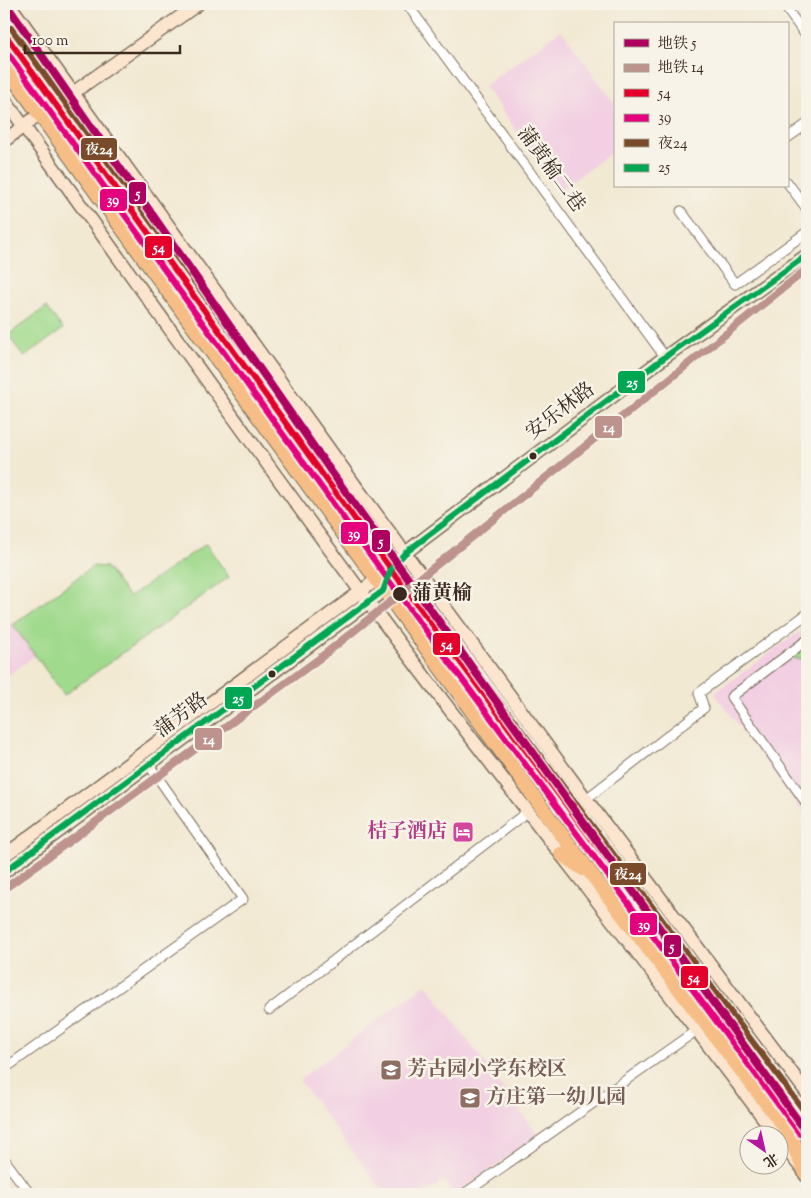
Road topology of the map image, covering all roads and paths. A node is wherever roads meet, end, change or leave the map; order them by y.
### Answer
1 (8, 4) edge
2 (198, 4) edge
3 (407, 4) edge
4 (783, 4) edge
5 (4, 32) edge
6 (807, 37) edge
7 (4, 65) edge
8 (73, 93) junction
9 (4, 99) edge
10 (56, 105) junction
11 (40, 114) junction
12 (807, 124) edge
13 (23, 126) junction
14 (788, 137) edge
15 (4, 141) edge
16 (788, 183) edge
17 (807, 209) edge
18 (681, 211) dead end
19 (807, 232) edge
20 (807, 255) edge
21 (665, 357) junction
22 (405, 553) junction
23 (391, 569) junction
24 (380, 586) junction
25 (365, 597) junction
26 (807, 614) edge
27 (807, 640) edge
28 (149, 765) junction
29 (586, 799) junction
30 (807, 804) edge
31 (527, 812) junction
32 (561, 854) junction
33 (4, 856) edge
34 (4, 872) edge
35 (592, 875) junction
36 (270, 1010) dead end
37 (697, 1030) junction
38 (4, 1069) edge
39 (807, 1093) edge
40 (793, 1130) edge
41 (807, 1158) edge
42 (4, 1159) edge
43 (807, 1174) edge
44 (30, 1194) edge
45 (464, 1194) edge

1 - 8 street
2 - 8 street
3 - 21 street, 蒲黄榆二巷
4 - 6 street
5 - 10 main road
7 - 11 main road
8 - 10 street
8 - 22 street
9 - 13 street
10 - 23 main road
11 - 13 street
11 - 24 main road
12 - 14 street
13 - 15 street
13 - 25 street
16 - 17 street
18 - 19 street
20 - 21 street, 安乐林路
21 - 22 street, 安乐林路
22 - 23 street, 安乐林路
22 - 29 street
23 - 24 street, 安乐林路
23 - 40 main road
24 - 25 street, 蒲芳路
24 - 35 main road
25 - 28 street, 蒲芳路
25 - 31 street
25 - 33 street, 蒲芳路
26 - 29 street
27 - 30 street
28 - 34 street, 蒲芳路
28 - 38 street
29 - 39 street
31 - 32 street
31 - 36 street
32 - 35 main road
32 - 37 street
35 - 40 main road
37 - 40 street
37 - 45 street
40 - 41 main road
40 - 43 highway
42 - 44 street

